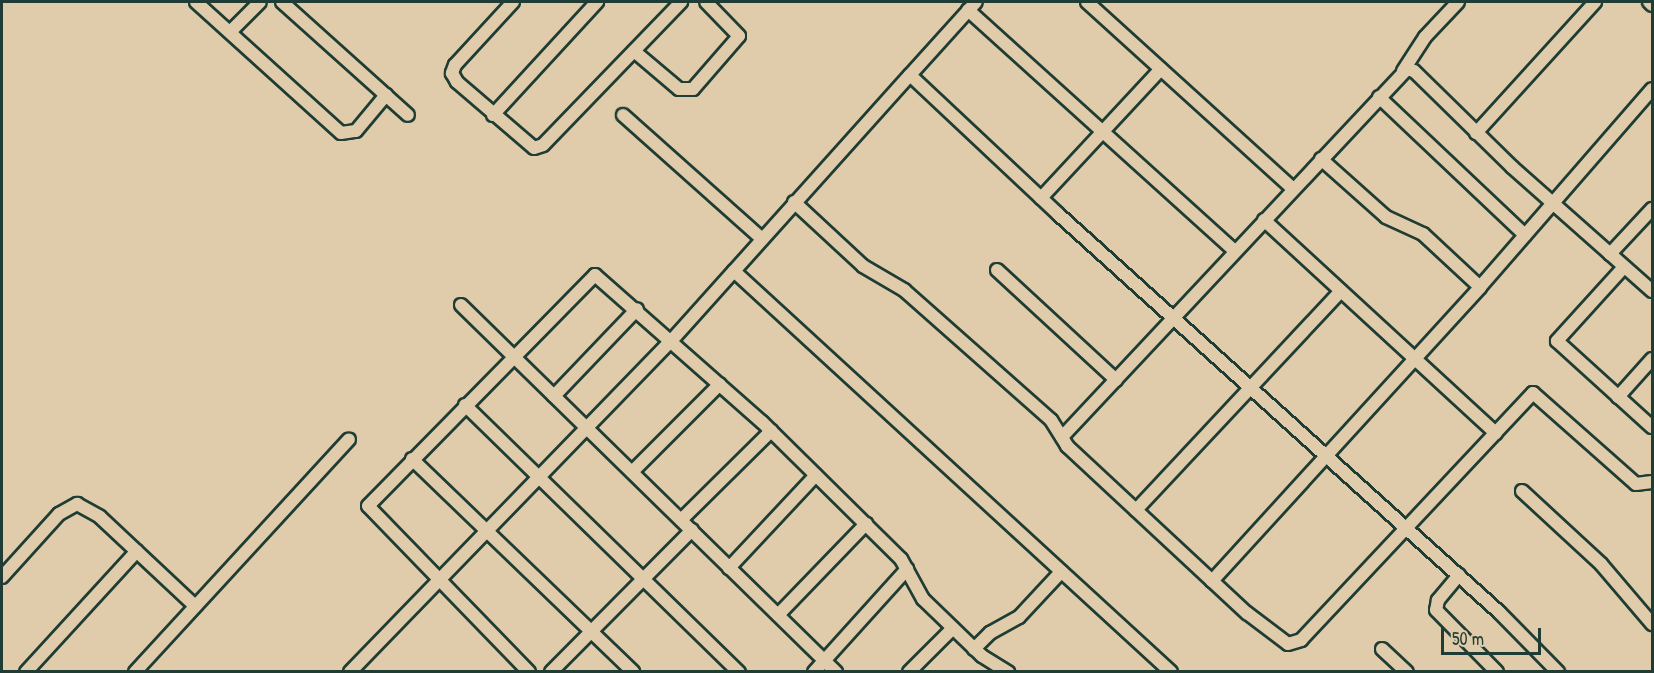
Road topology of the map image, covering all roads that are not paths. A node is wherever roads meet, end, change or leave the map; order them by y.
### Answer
1 (196, 2) edge
2 (260, 2) edge
3 (282, 2) edge
4 (513, 2) edge
5 (597, 2) edge
6 (681, 2) edge
7 (706, 2) edge
8 (1087, 2) edge
9 (1458, 2) edge
10 (1595, 2) edge
11 (1648, 2) edge
12 (1653, 5) edge
13 (972, 6) edge
14 (230, 32) junction
15 (634, 51) junction
16 (1161, 69) junction
17 (1403, 71) junction
18 (910, 75) junction
19 (1653, 89) edge
20 (386, 95) junction
21 (1379, 97) junction
22 (408, 115) dead end
23 (493, 115) junction
24 (623, 115) dead end
25 (1102, 131) junction
26 (1476, 133) junction
27 (1321, 159) junction
28 (1293, 189) junction
29 (1041, 198) junction
30 (794, 202) junction
31 (1554, 203) junction
32 (1653, 209) edge
33 (1264, 220) junction
34 (1525, 235) junction
35 (762, 239) junction
36 (1235, 251) junction
37 (1610, 254) junction
38 (1624, 267) junction
39 (998, 270) dead end
40 (734, 271) junction
41 (1480, 287) junction
42 (1341, 291) junction
43 (1653, 291) edge
44 (461, 305) dead end
45 (637, 309) junction
46 (1174, 318) junction
47 (672, 340) junction
48 (513, 356) junction
49 (1415, 358) junction
50 (1653, 358) edge
51 (1116, 380) junction
52 (720, 384) junction
53 (1251, 388) junction
54 (554, 396) junction
55 (1618, 397) junction
56 (465, 405) junction
57 (586, 427) junction
58 (1653, 427) edge
59 (771, 431) junction
60 (1496, 433) junction
61 (1062, 438) junction
62 (349, 439) dead end
63 (1326, 456) junction
64 (412, 459) junction
65 (632, 472) junction
66 (816, 475) junction
67 (538, 477) junction
68 (1653, 482) edge
69 (1522, 492) dead end
70 (1136, 510) junction
71 (681, 520) junction
72 (866, 524) junction
73 (1406, 528) junction
74 (487, 530) junction
75 (692, 530) junction
76 (137, 551) junction
77 (729, 568) junction
78 (907, 569) junction
79 (1061, 572) junction
80 (1459, 576) junction
81 (2, 577) edge
82 (439, 580) junction
83 (644, 580) junction
84 (1212, 581) junction
85 (195, 606) junction
86 (778, 615) junction
87 (1653, 624) edge
88 (953, 628) junction
89 (592, 632) junction
90 (975, 649) junction
91 (1382, 649) dead end
92 (825, 660) junction
93 (1004, 671) edge
94 (26, 672) edge
95 (135, 672) edge
96 (350, 672) edge
97 (529, 672) edge
98 (551, 672) edge
99 (633, 672) edge
100 (739, 672) edge
101 (814, 672) edge
102 (836, 672) edge
103 (909, 672) edge
104 (1171, 672) edge
105 (1407, 672) edge
106 (1497, 672) edge
107 (1558, 672) edge

1 - 14 street
2 - 14 street
3 - 20 street
4 - 23 street
5 - 23 street
6 - 15 street
7 - 15 street
8 - 16 street
9 - 17 street
10 - 26 street
11 - 12 street
13 - 18 street
13 - 25 street
14 - 20 street
15 - 23 street
16 - 25 street
16 - 28 street
17 - 21 street
17 - 26 street
18 - 29 street
18 - 30 street
19 - 31 street
20 - 22 street
21 - 27 street
21 - 34 street
24 - 35 street
25 - 29 street
25 - 36 street
26 - 31 street
27 - 28 street
27 - 41 street
28 - 33 street
29 - 46 street
30 - 35 street
30 - 61 street
31 - 34 street
31 - 37 street
32 - 37 street
33 - 36 street
33 - 42 street
34 - 41 street
35 - 40 street
36 - 46 street
37 - 38 street
38 - 43 street
38 - 55 street
39 - 51 street
40 - 47 street
40 - 79 street
41 - 49 street
42 - 49 street
42 - 53 street
44 - 48 street
45 - 47 street
45 - 48 street
45 - 54 street
46 - 51 street
46 - 53 street
47 - 52 street
47 - 57 street
48 - 54 street
48 - 56 street
49 - 60 street
49 - 63 street
50 - 55 street
51 - 61 street
52 - 59 street
52 - 65 street
53 - 63 street
53 - 70 street
54 - 57 street
55 - 58 street
56 - 64 street
56 - 67 street
57 - 65 street
57 - 67 street
59 - 66 street
59 - 71 street
60 - 68 street
60 - 73 street
61 - 70 street
62 - 85 street
63 - 73 street
63 - 84 street
64 - 74 street
64 - 82 street
65 - 71 street
66 - 72 street
66 - 77 street
67 - 74 street
67 - 83 street
69 - 87 street
70 - 84 street
71 - 75 street
72 - 78 street
72 - 86 street
73 - 80 street
73 - 84 street
74 - 82 street
74 - 89 street
75 - 77 street
75 - 83 street
76 - 81 street
76 - 85 street
76 - 94 street
77 - 86 street
78 - 88 street
78 - 92 street
79 - 90 street
79 - 104 street
80 - 106 street
80 - 107 street
82 - 96 street
82 - 97 street
83 - 89 street
83 - 100 street
85 - 95 street
86 - 92 street
88 - 90 street
88 - 103 street
89 - 98 street
89 - 99 street
90 - 93 street
91 - 105 street
92 - 101 street
92 - 102 street

